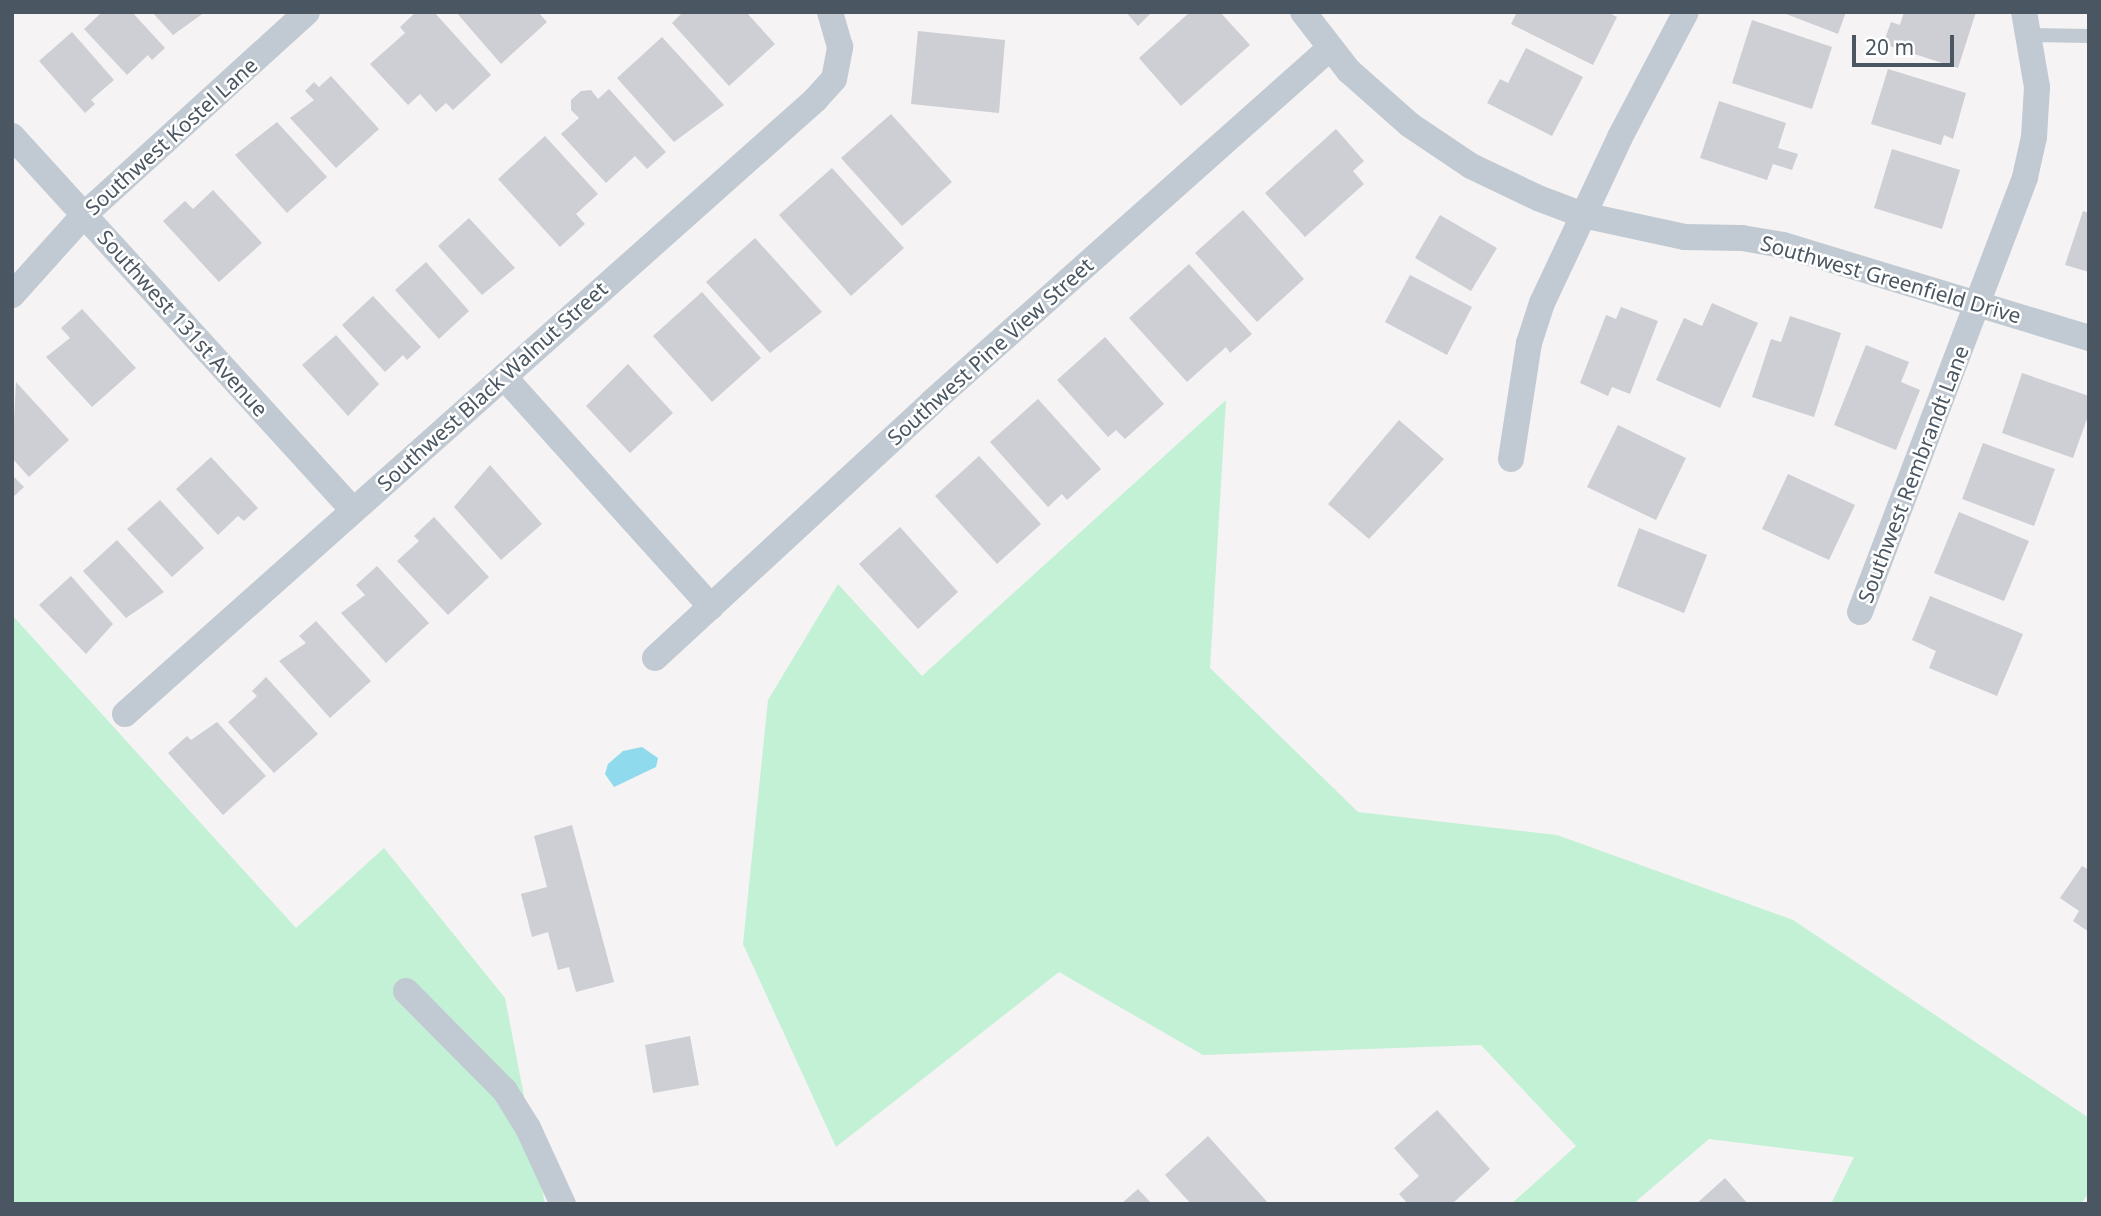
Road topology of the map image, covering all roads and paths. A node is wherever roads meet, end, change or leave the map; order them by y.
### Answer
1 (307, 12) edge
2 (830, 12) edge
3 (1303, 12) edge
4 (1686, 12) edge
5 (2027, 23) edge
6 (2089, 36) edge
7 (1330, 48) junction
8 (12, 136) edge
9 (85, 214) junction
10 (1583, 215) junction
11 (12, 295) edge
12 (1979, 304) junction
13 (2089, 338) edge
14 (505, 378) junction
15 (1511, 459) dead end
16 (353, 510) junction
17 (711, 607) junction
18 (1860, 612) dead end
19 (655, 657) dead end
20 (125, 714) dead end
21 (407, 991) dead end
22 (563, 1204) edge

1 - 9 street, Southwest Kostel Lane
2 - 14 street, Southwest Black Walnut Street
3 - 7 street, Southwest Greenfield Drive
4 - 10 street
5 - 6 lane
5 - 12 street, Southwest Rembrandt Lane
7 - 10 street, Southwest Greenfield Drive
7 - 17 street, Southwest Pine View Street
8 - 9 street, Southwest 131st Avenue
9 - 11 street, Southwest Kostel Lane
9 - 16 street, Southwest 131st Avenue
10 - 12 street, Southwest Greenfield Drive
10 - 15 street
12 - 13 street, Southwest Greenfield Drive
12 - 18 street, Southwest Rembrandt Lane
14 - 16 street, Southwest Black Walnut Street
14 - 17 street
16 - 20 street, Southwest Black Walnut Street
17 - 19 street, Southwest Pine View Street
21 - 22 street

